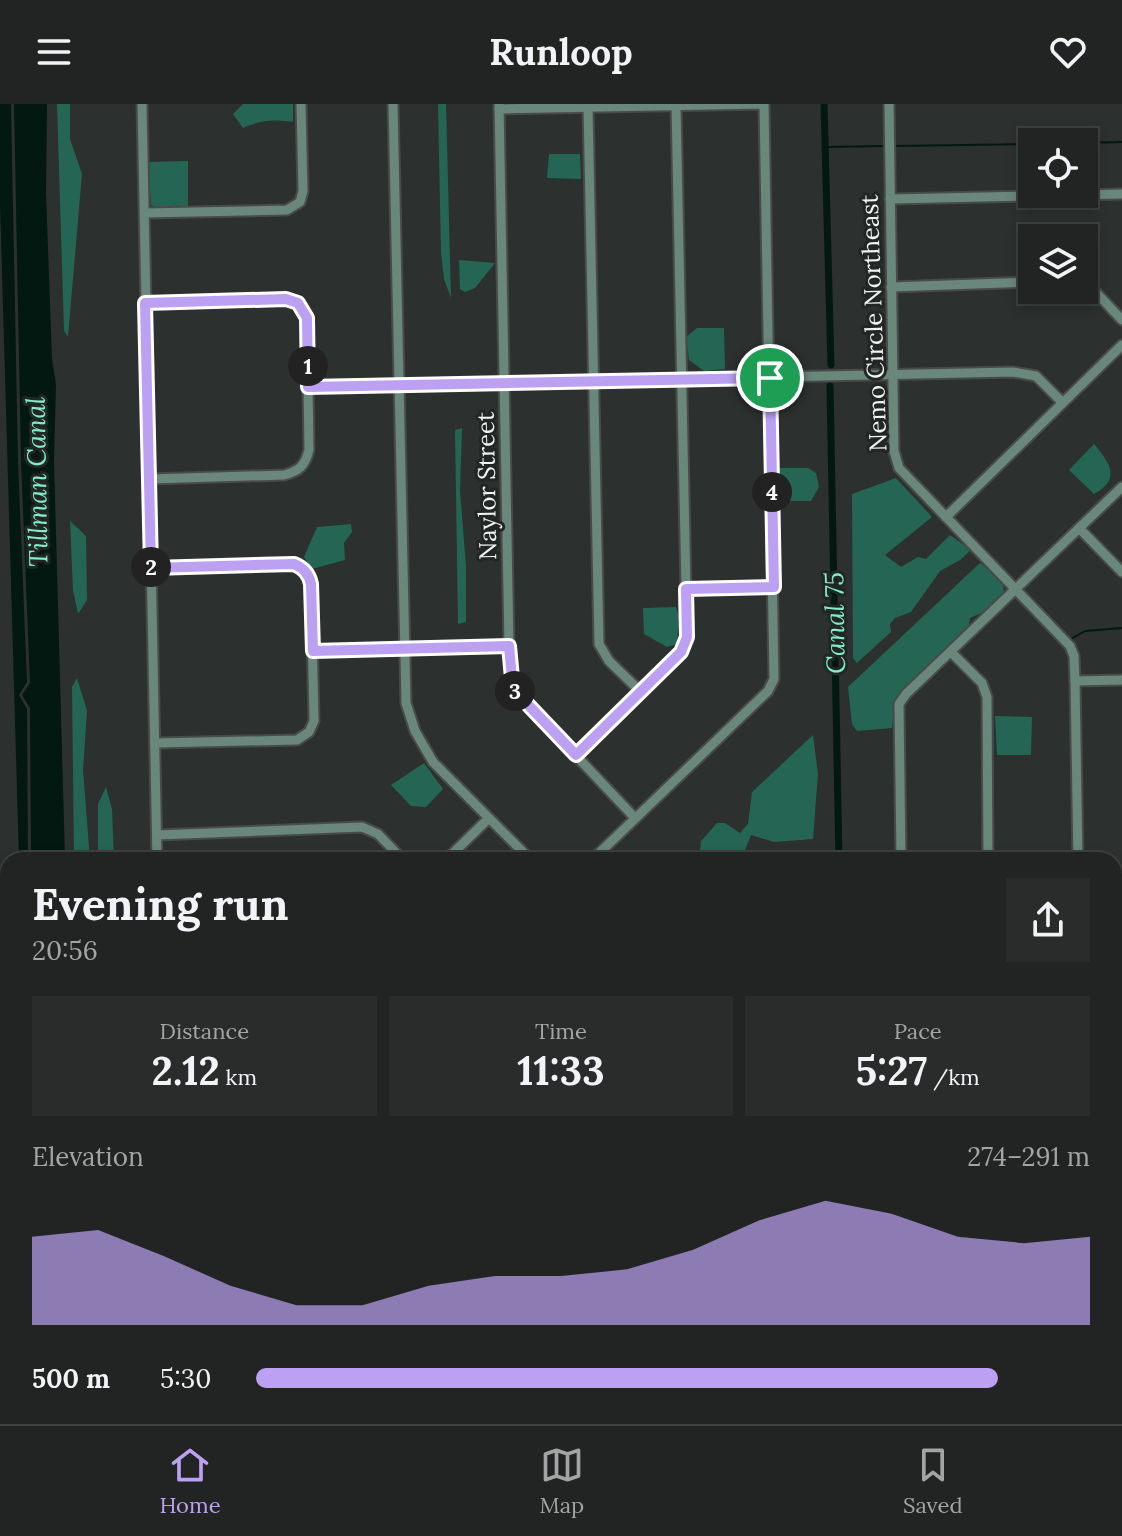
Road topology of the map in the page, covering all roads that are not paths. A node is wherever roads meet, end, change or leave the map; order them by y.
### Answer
1 (142, 104) edge
2 (301, 104) edge
3 (393, 104) edge
4 (764, 104) edge
5 (889, 104) edge
6 (499, 106) edge
7 (676, 106) edge
8 (588, 107) junction
9 (1122, 194) edge
10 (890, 199) junction
11 (145, 213) junction
12 (1018, 282) edge
13 (891, 287) junction
14 (1098, 294) edge
15 (145, 303) junction
16 (1122, 320) edge
17 (1122, 345) edge
18 (893, 375) junction
19 (770, 378) junction
20 (682, 379) junction
21 (592, 381) junction
22 (505, 382) junction
23 (399, 385) junction
24 (308, 387) junction
25 (1062, 402) junction
26 (150, 479) junction
27 (1122, 487) edge
28 (946, 517) junction
29 (1079, 528) junction
30 (151, 568) junction
31 (1122, 572) edge
32 (774, 587) junction
33 (686, 589) junction
34 (1017, 590) junction
35 (509, 646) junction
36 (405, 650) junction
37 (313, 651) junction
38 (951, 652) junction
39 (1122, 680) edge
40 (1075, 681) junction
41 (640, 691) junction
42 (155, 743) junction
43 (576, 755) junction
44 (635, 818) junction
45 (488, 819) junction
46 (157, 835) junction
47 (157, 852) edge
48 (395, 852) edge
49 (454, 852) edge
50 (523, 852) edge
51 (600, 852) edge
52 (901, 852) edge
53 (988, 852) edge
54 (1078, 852) edge

1 - 11 street
2 - 11 street
3 - 23 street
4 - 7 street
4 - 19 street
5 - 10 street, Nemo Circle Northeast
6 - 8 street
6 - 22 street, Naylor Street
7 - 8 street
7 - 20 street
8 - 21 street
9 - 10 street
10 - 13 street, Nemo Circle Northeast
11 - 15 street
12 - 13 street
13 - 18 street, Nemo Circle Northeast
14 - 16 street
15 - 24 street
15 - 26 street
17 - 25 street
18 - 19 street
18 - 25 street
18 - 28 street, Nemo Circle Northeast
19 - 20 street
19 - 32 street
20 - 21 street
20 - 33 street
21 - 22 street
21 - 41 street
22 - 23 street
22 - 35 street, Naylor Street
23 - 24 street
23 - 36 street
24 - 26 street
25 - 28 street
26 - 30 street
27 - 29 street
28 - 34 street, Nemo Circle Northeast
29 - 31 street
29 - 34 street
30 - 37 street
30 - 42 street
32 - 33 street
32 - 44 street
33 - 41 street
34 - 38 street
34 - 40 street, Nemo Circle Northeast
35 - 36 street
35 - 43 street, Naylor Street
36 - 37 street
36 - 45 street
37 - 42 street
38 - 52 street
38 - 53 street
39 - 40 street
40 - 54 street, Nemo Circle Northeast
41 - 43 street
42 - 46 street
43 - 44 street, Naylor Street
44 - 51 street
45 - 49 street
45 - 50 street
46 - 47 street
46 - 48 street

